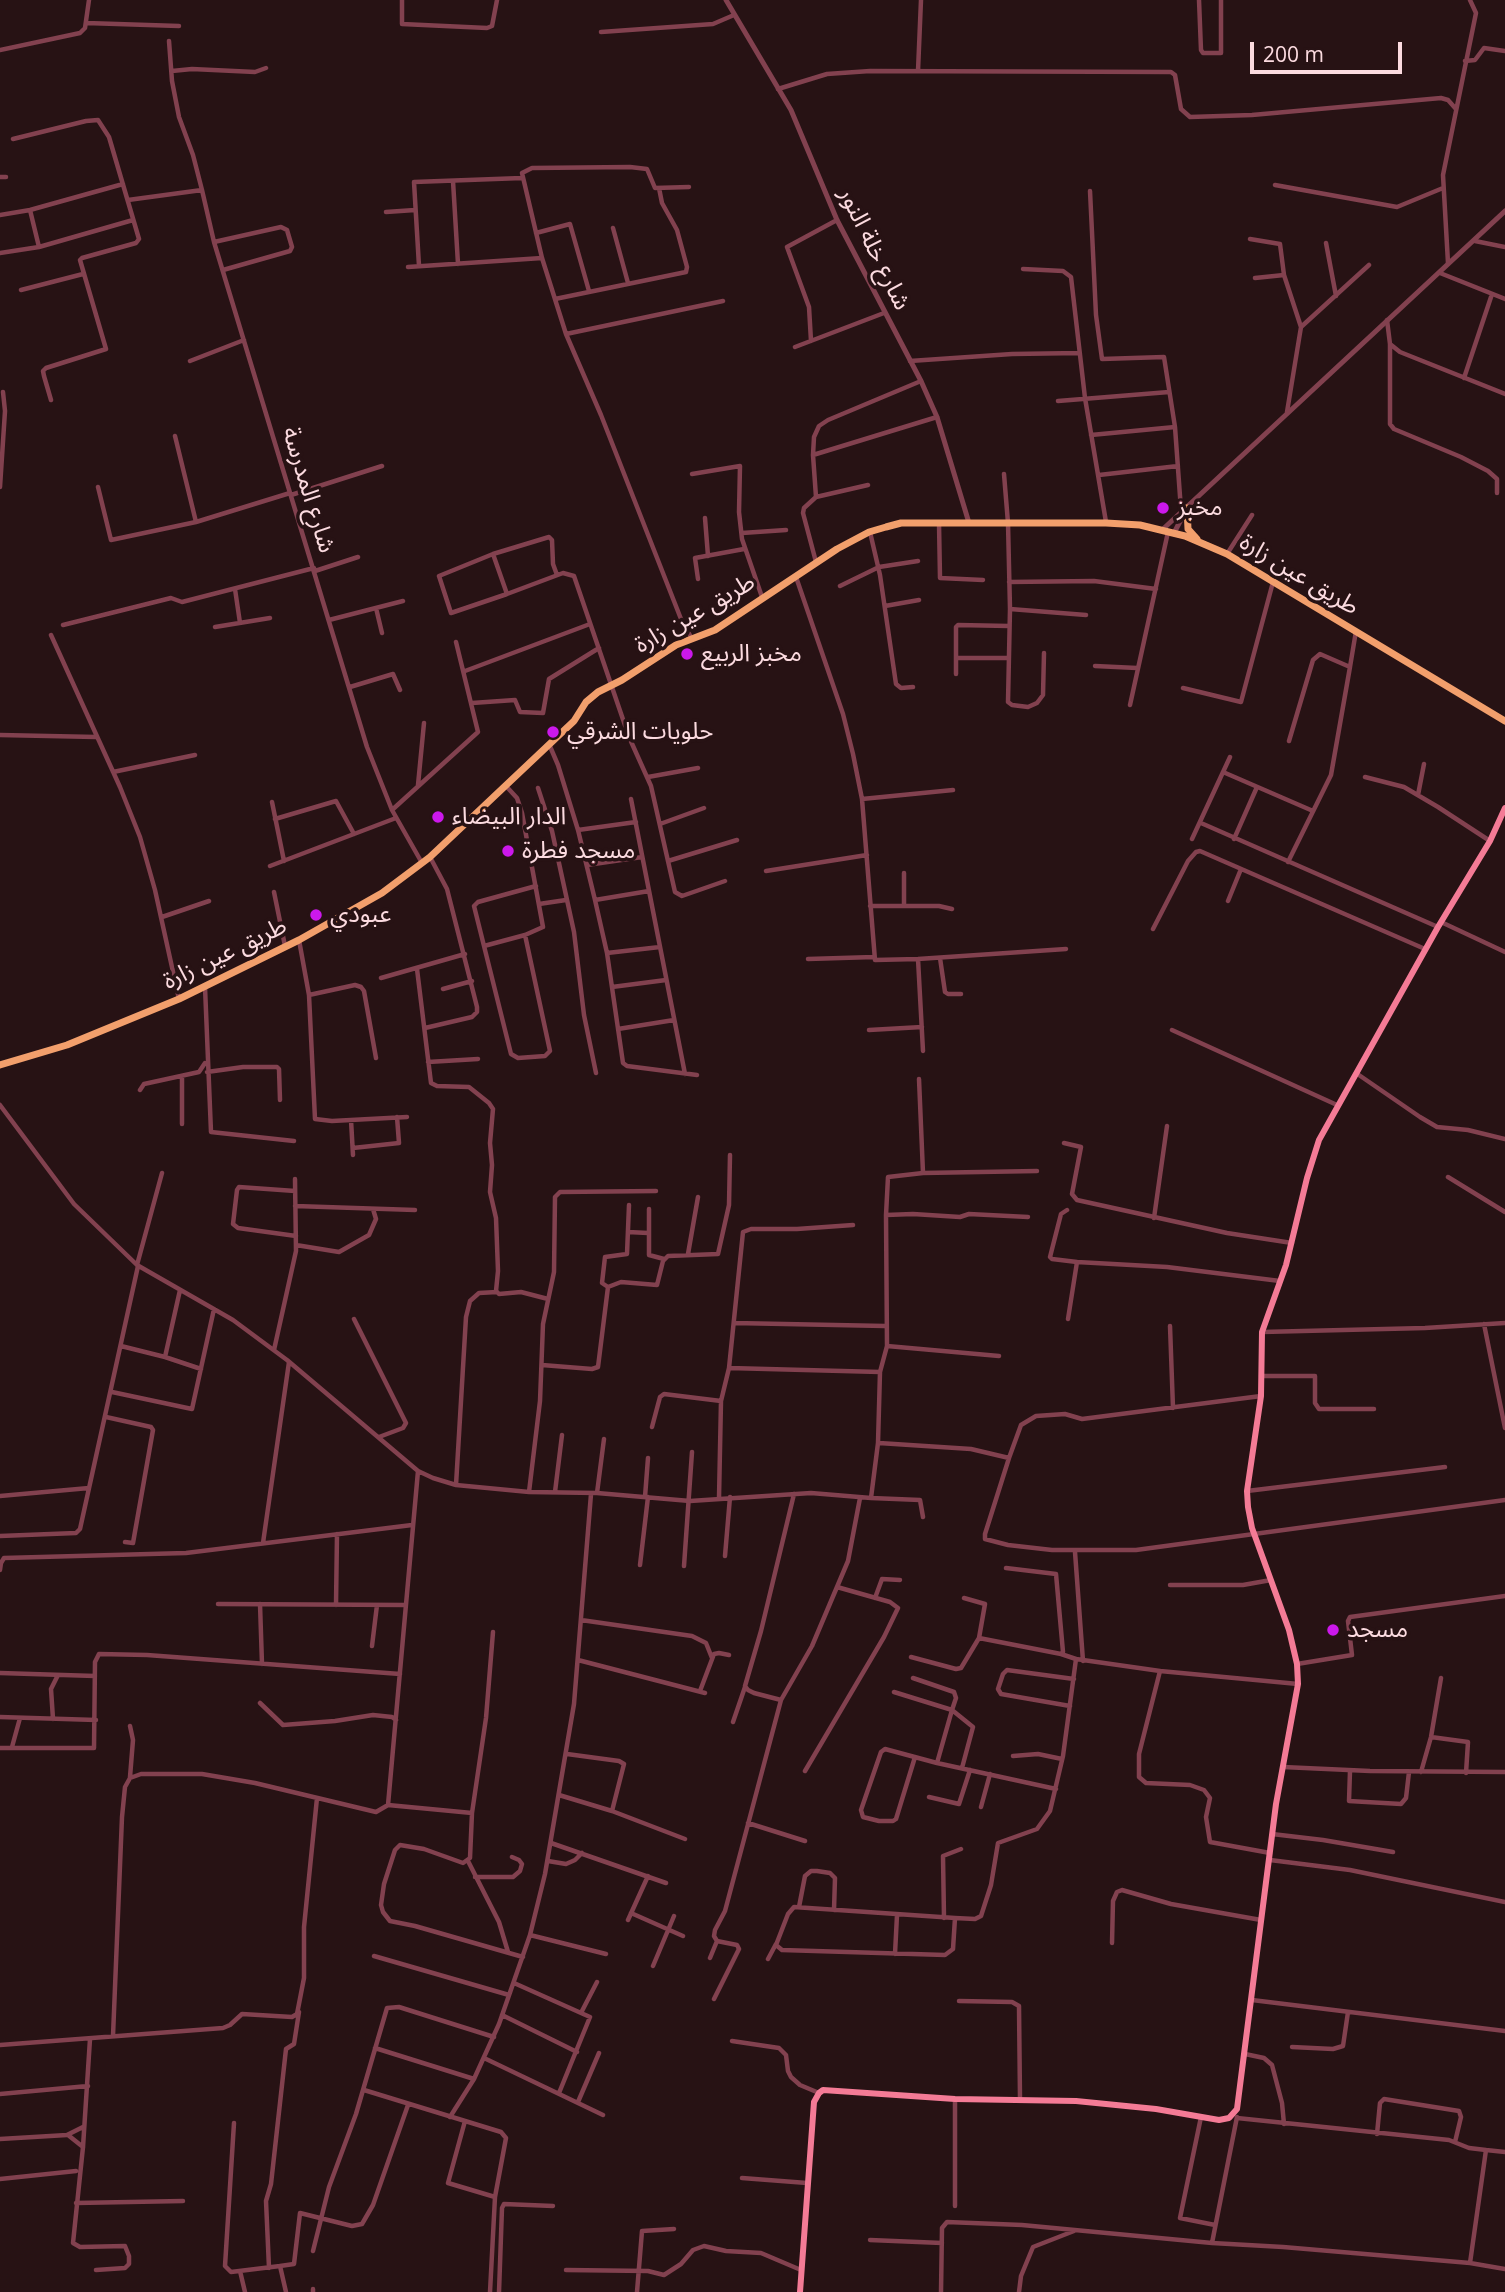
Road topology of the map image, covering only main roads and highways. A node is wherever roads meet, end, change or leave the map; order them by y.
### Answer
1 (1185, 508) road end
2 (1203, 543) junction
3 (1505, 721) edge
4 (1505, 808) edge
5 (0, 1065) edge
6 (800, 2292) edge

1 - 2 main road
2 - 3 main road, طريق عين زارة
2 - 5 main road, طريق عين زارة
4 - 6 main road

